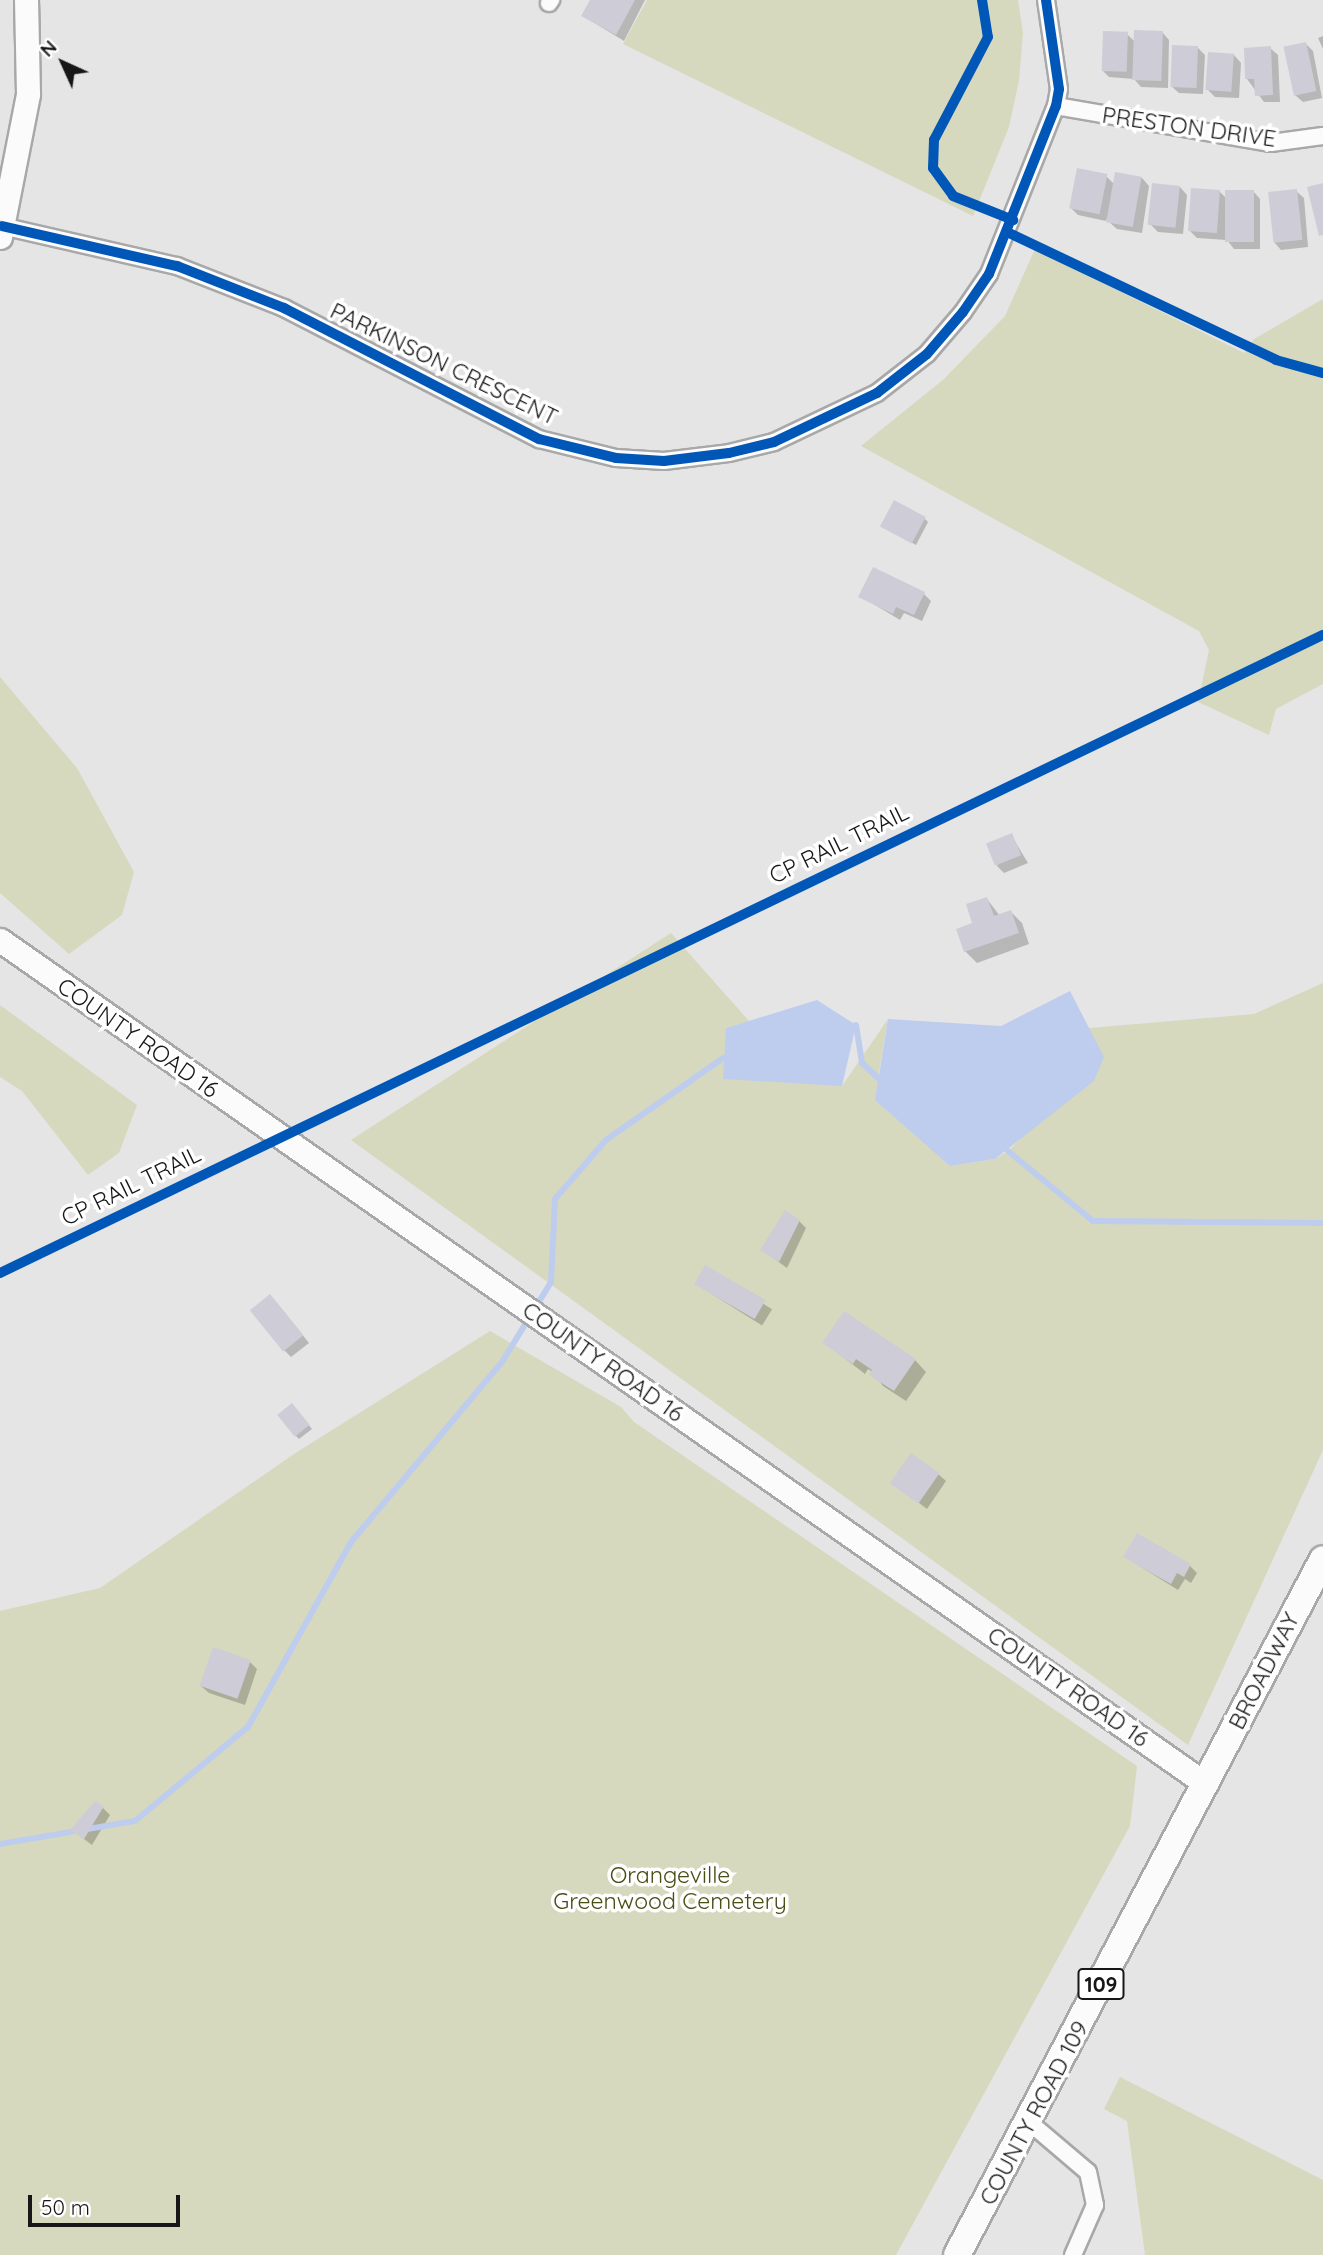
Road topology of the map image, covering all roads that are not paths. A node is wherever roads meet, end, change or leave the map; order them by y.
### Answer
1 (26, 0) edge
2 (1045, 0) edge
3 (1056, 106) junction
4 (1323, 136) edge
5 (1, 232) edge
6 (0, 940) edge
7 (1323, 1559) edge
8 (1206, 1784) junction
9 (1029, 2122) junction
10 (957, 2255) edge
11 (1073, 2255) edge

1 - 5 main road
2 - 3 street, PARKINSON CRESCENT
3 - 4 street, PRESTON DRIVE
3 - 5 street, PARKINSON CRESCENT
6 - 8 main road, COUNTY ROAD 16
7 - 8 main road, BROADWAY
8 - 9 main road, COUNTY ROAD 109 / 109
9 - 10 main road, COUNTY ROAD 109 / 109
9 - 11 street

